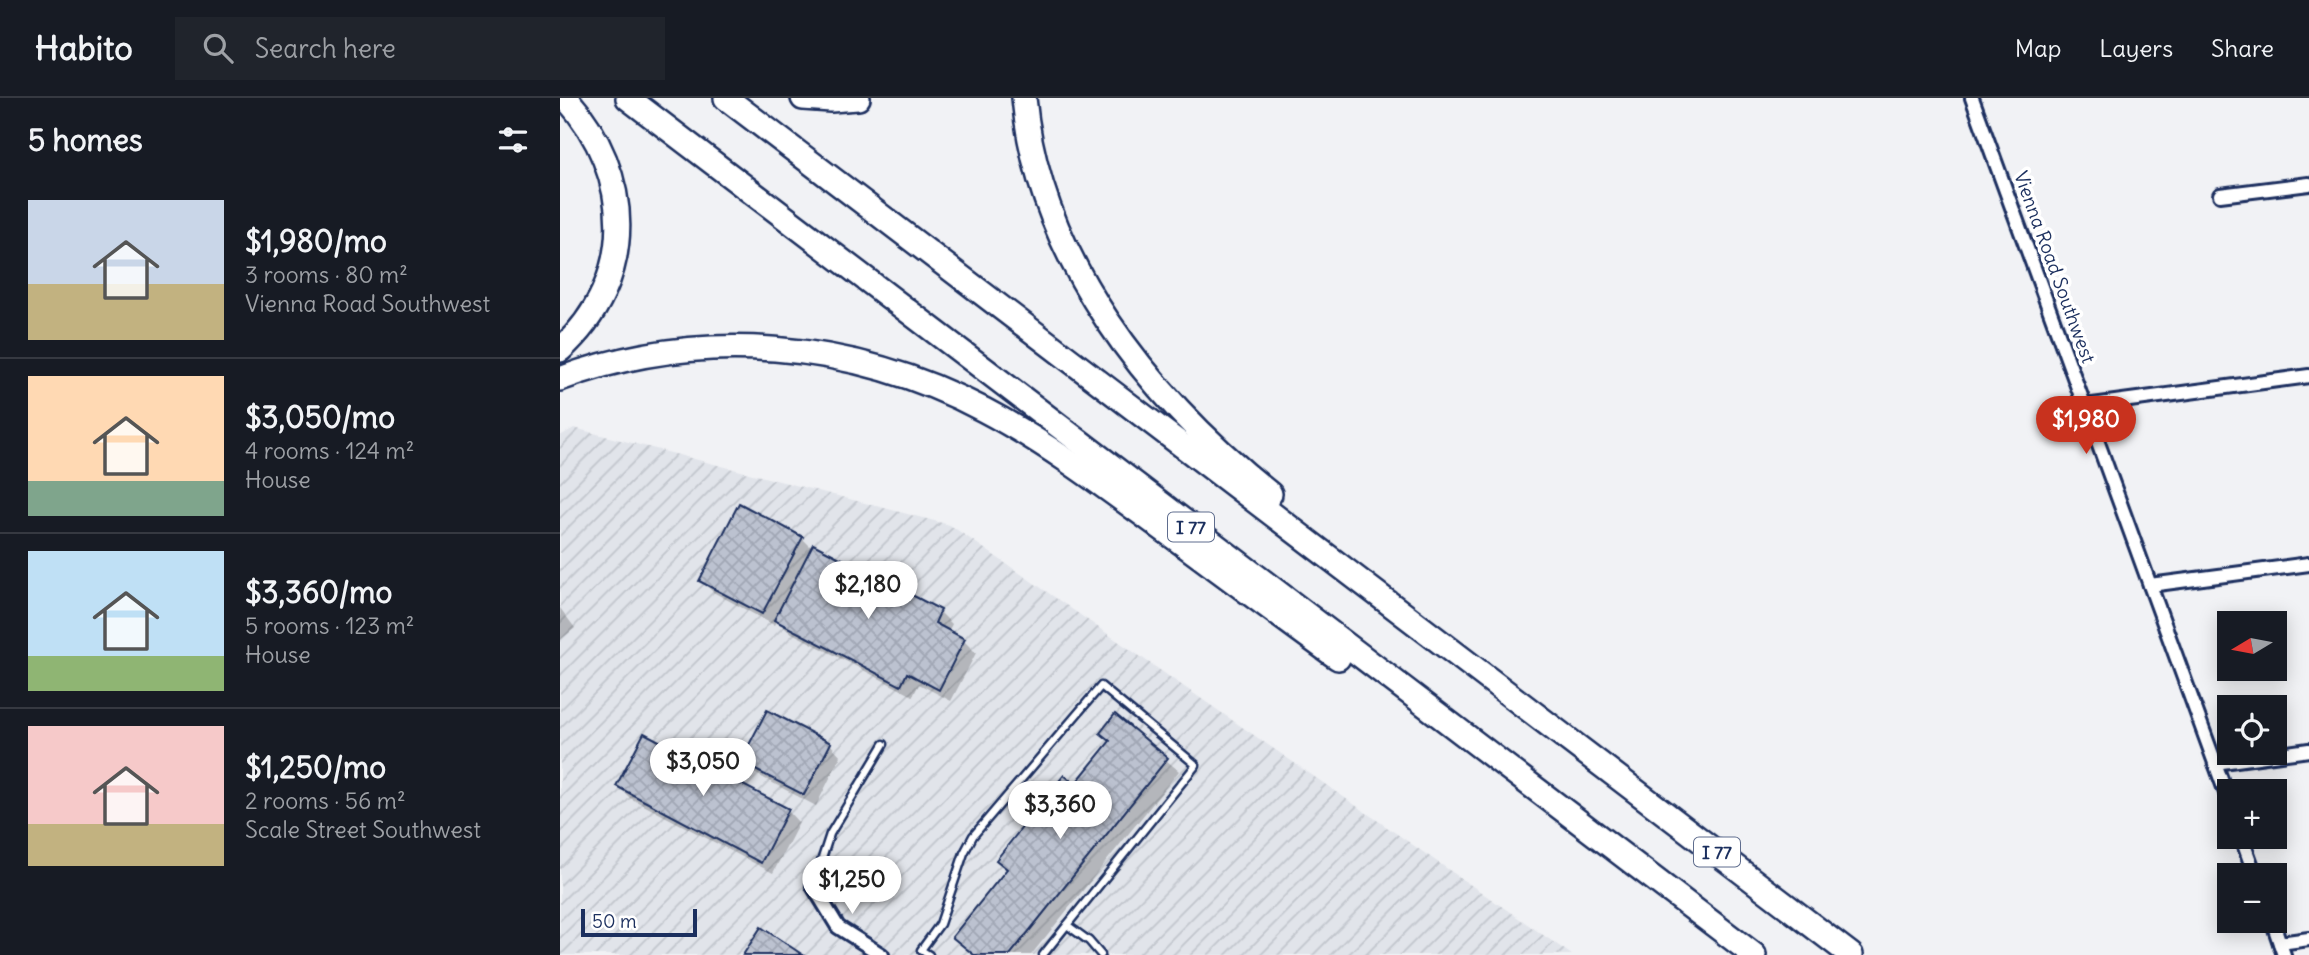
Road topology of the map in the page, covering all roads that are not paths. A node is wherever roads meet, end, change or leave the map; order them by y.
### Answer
1 (566, 98) edge
2 (628, 98) edge
3 (726, 98) edge
4 (803, 98) edge
5 (858, 98) edge
6 (1024, 98) edge
7 (1972, 98) edge
8 (2309, 184) edge
9 (2220, 195) dead end
10 (560, 350) edge
11 (2309, 376) edge
12 (560, 380) edge
13 (2085, 406) junction
14 (2309, 564) edge
15 (2150, 585) junction
16 (884, 744) dead end
17 (2309, 750) edge
18 (1583, 751) junction
19 (2215, 763) junction
20 (2221, 779) edge
21 (1636, 865) junction
22 (813, 886) joint
23 (1067, 925) junction
24 (2309, 939) edge
25 (2282, 949) edge
26 (881, 955) edge
27 (929, 955) edge
28 (1043, 955) edge
29 (1101, 955) edge
30 (1754, 955) edge
31 (1852, 955) edge

1 - 10 highway
2 - 21 highway, I 77
3 - 18 highway, I 77
4 - 5 highway
6 - 18 highway
7 - 13 street, Vienna Road Southwest
8 - 9 street
11 - 13 street
12 - 21 highway
13 - 15 street, Vienna Road Southwest
14 - 15 street
15 - 19 street, Vienna Road Southwest
16 - 22 lane
17 - 19 street
18 - 31 highway, I 77
19 - 20 street, Vienna Road Southwest
21 - 30 highway, I 77
22 - 26 street
23 - 27 lane
23 - 28 lane
23 - 29 lane
24 - 25 street

